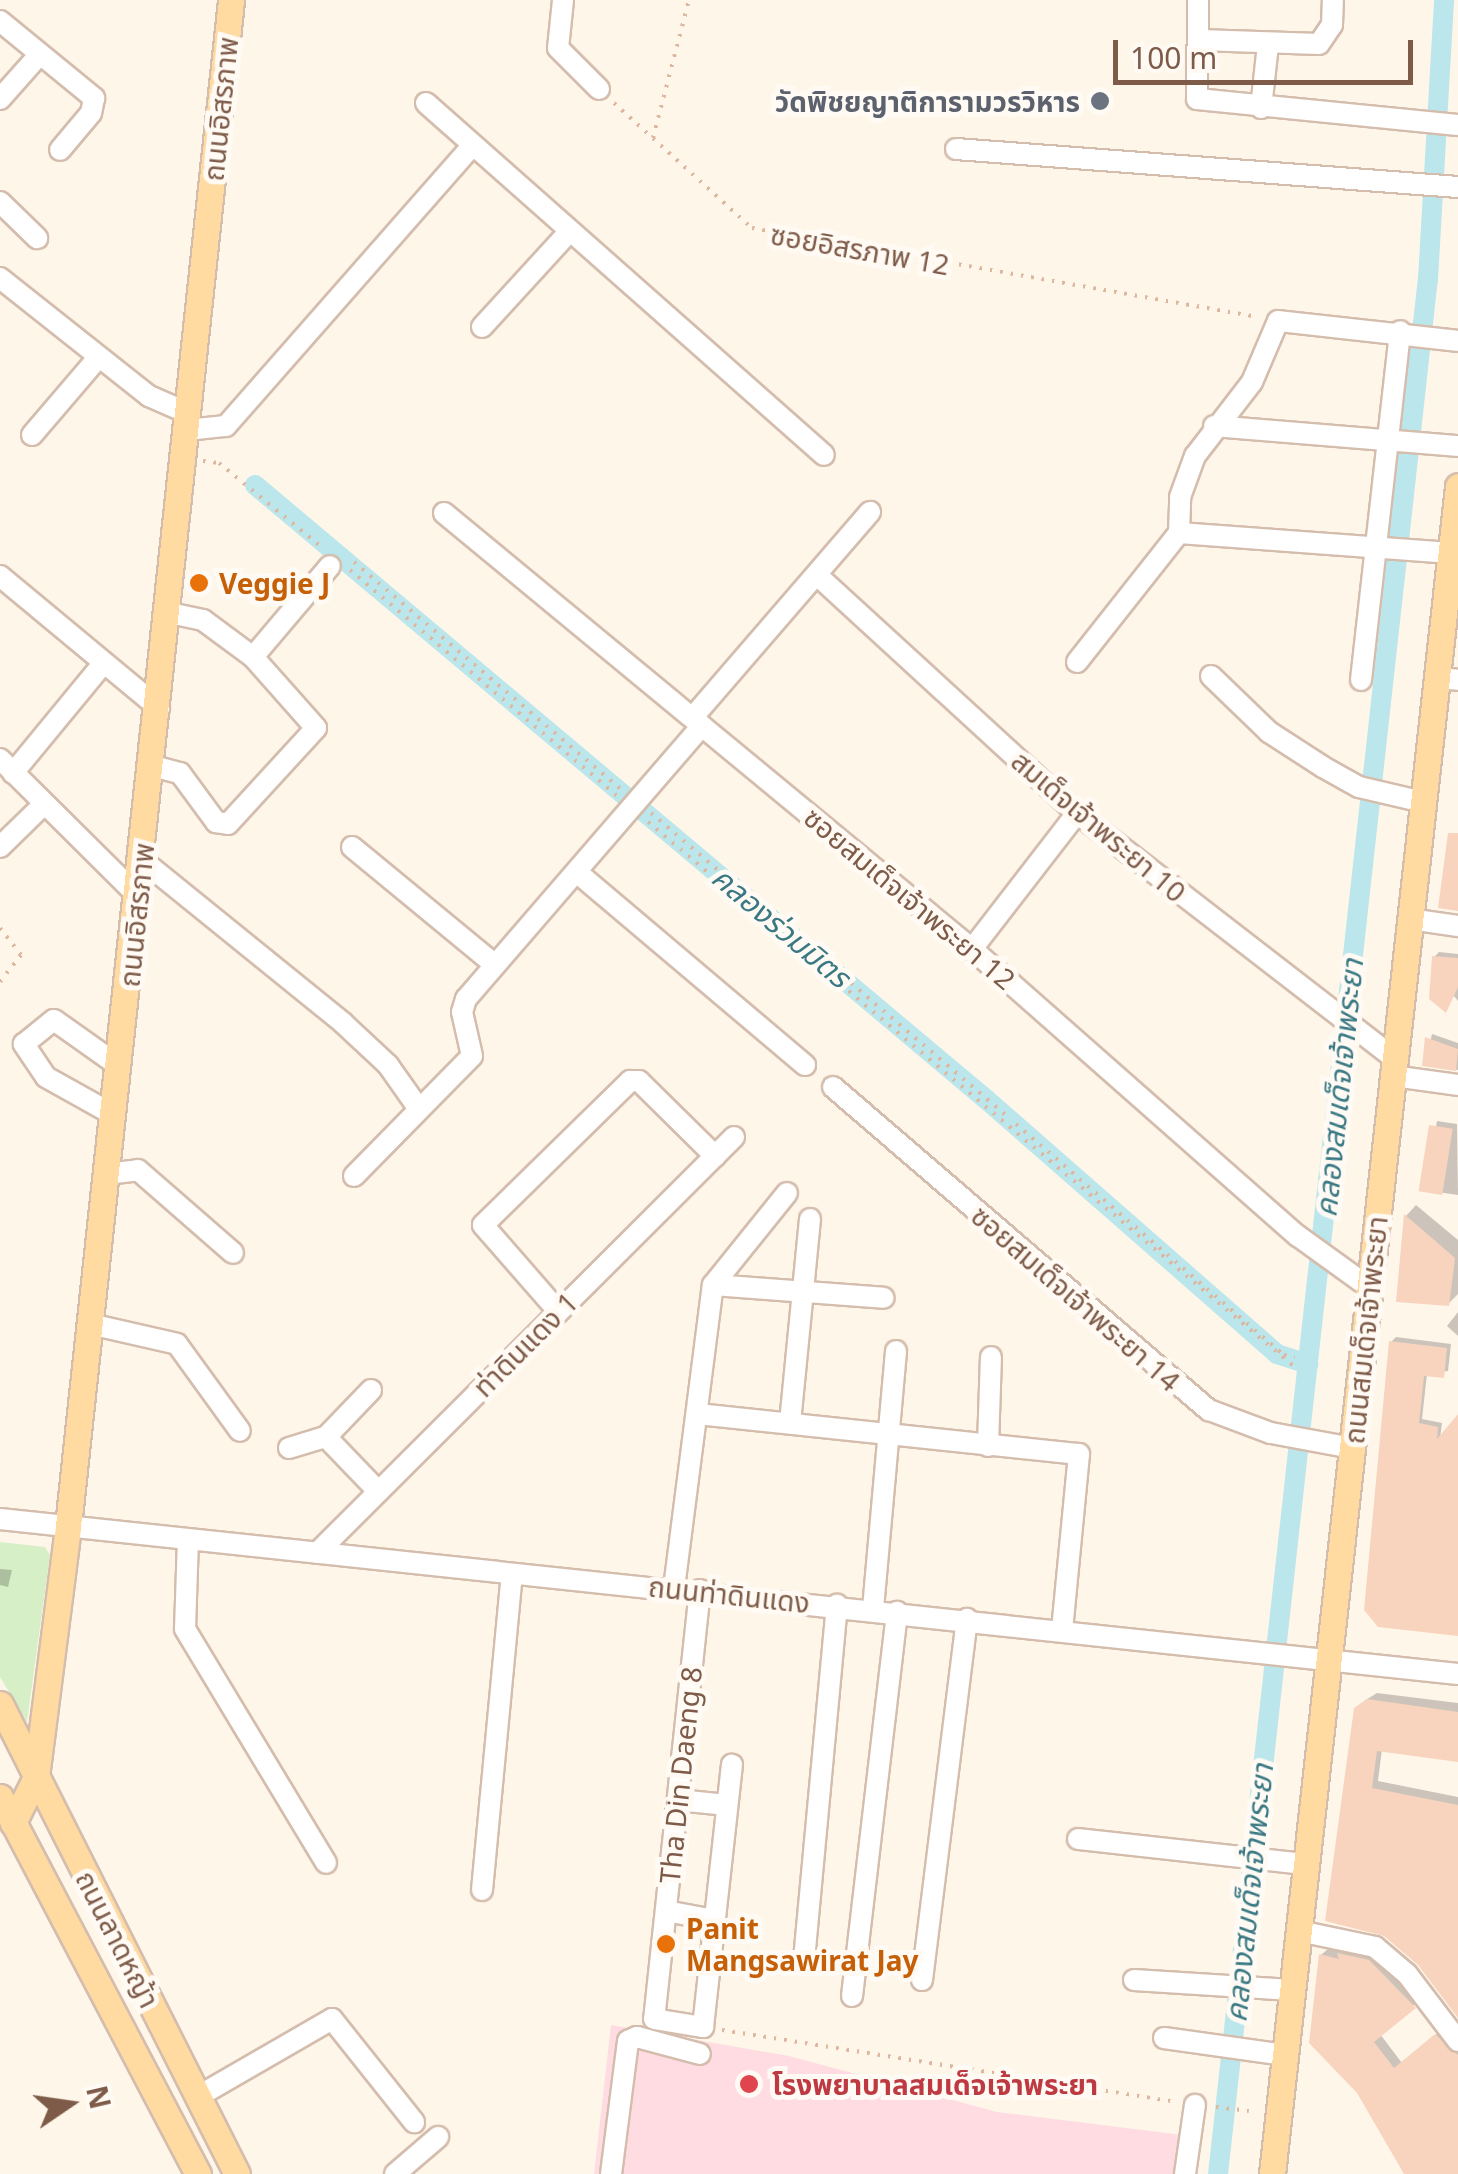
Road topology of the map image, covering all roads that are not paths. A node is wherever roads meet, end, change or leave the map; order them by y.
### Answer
1 (231, 0) edge
2 (563, 0) edge
3 (1198, 0) edge
4 (1333, 0) edge
5 (0, 21) edge
6 (1199, 40) junction
7 (1268, 44) junction
8 (40, 54) junction
9 (599, 89) road end
10 (0, 99) edge
11 (426, 104) dead end
12 (1261, 108) junction
13 (1455, 124) edge
14 (471, 147) junction
15 (956, 149) dead end
16 (60, 150) dead end
17 (1454, 187) edge
18 (0, 202) edge
19 (568, 233) junction
20 (37, 238) dead end
21 (0, 278) edge
22 (482, 327) dead end
23 (1405, 332) junction
24 (1448, 339) edge
25 (97, 359) junction
26 (188, 421) junction
27 (1214, 426) junction
28 (32, 435) dead end
29 (1392, 439) junction
30 (1458, 446) edge
31 (824, 455) dead end
32 (1458, 486) edge
33 (870, 512) dead end
34 (444, 513) dead end
35 (1179, 533) junction
36 (1382, 546) junction
37 (1450, 553) junction
38 (336, 562) road end
39 (0, 576) edge
40 (818, 576) junction
41 (170, 613) junction
42 (252, 657) junction
43 (1078, 662) dead end
44 (103, 664) junction
45 (1210, 676) dead end
46 (1448, 679) edge
47 (1361, 680) dead end
48 (159, 708) junction
49 (697, 722) junction
50 (6, 766) edge
51 (153, 766) junction
52 (1423, 802) junction
53 (43, 805) junction
54 (1077, 813) junction
55 (0, 847) edge
56 (352, 847) dead end
57 (142, 860) junction
58 (579, 874) junction
59 (138, 896) junction
60 (1410, 920) junction
61 (1458, 926) edge
62 (972, 949) junction
63 (494, 964) junction
64 (805, 1064) dead end
65 (119, 1066) junction
66 (1394, 1067) junction
67 (1458, 1085) edge
68 (832, 1087) dead end
69 (420, 1109) junction
70 (114, 1115) junction
71 (734, 1137) dead end
72 (715, 1156) junction
73 (107, 1174) junction
74 (354, 1176) dead end
75 (786, 1193) dead end
76 (810, 1219) dead end
77 (233, 1253) dead end
78 (713, 1285) junction
79 (1370, 1288) junction
80 (804, 1293) junction
81 (884, 1298) dead end
82 (558, 1311) junction
83 (90, 1324) junction
84 (896, 1351) dead end
85 (991, 1356) dead end
86 (371, 1390) dead end
87 (698, 1414) junction
88 (790, 1423) junction
89 (240, 1431) dead end
90 (889, 1435) junction
91 (326, 1437) junction
92 (1340, 1445) junction
93 (988, 1446) junction
94 (289, 1448) dead end
95 (377, 1490) junction
96 (0, 1519) edge
97 (68, 1526) junction
98 (188, 1539) junction
99 (317, 1553) junction
100 (512, 1574) junction
101 (674, 1588) junction
102 (700, 1590) junction
103 (837, 1606) junction
104 (873, 1609) junction
105 (897, 1612) junction
106 (968, 1620) junction
107 (1062, 1630) junction
108 (1329, 1662) junction
109 (1458, 1674) edge
110 (0, 1704) edge
111 (732, 1765) dead end
112 (36, 1777) junction
113 (0, 1797) edge
114 (678, 1800) junction
115 (727, 1805) junction
116 (13, 1823) junction
117 (1078, 1839) dead end
118 (326, 1863) dead end
119 (1306, 1864) junction
120 (482, 1890) dead end
121 (666, 1911) junction
122 (714, 1920) junction
123 (1298, 1931) junction
124 (804, 1960) dead end
125 (922, 1980) dead end
126 (1134, 1980) dead end
127 (1292, 1990) junction
128 (852, 1996) dead end
129 (1164, 2038) dead end
130 (1458, 2041) edge
131 (700, 2054) dead end
132 (1285, 2055) junction
133 (198, 2097) junction
134 (1201, 2105) road end
135 (414, 2122) dead end
136 (438, 2137) dead end
137 (198, 2174) edge
138 (237, 2174) edge
139 (395, 2174) edge
140 (611, 2174) edge
141 (1185, 2174) edge
142 (1272, 2174) edge

1 - 26 main road, ถนนอิสรภาพ
2 - 9 street
3 - 6 street
4 - 7 street
5 - 8 street
6 - 7 street
6 - 12 street
7 - 12 street
8 - 10 street
8 - 16 street
11 - 14 street
12 - 13 street
14 - 19 street
14 - 26 street
15 - 17 street
18 - 20 street
19 - 22 street
19 - 31 street
21 - 25 street
23 - 24 street
23 - 27 street
23 - 29 street
25 - 26 street
25 - 28 street
26 - 41 main road, ถนนอิสรภาพ
27 - 29 street
27 - 35 street
29 - 30 street
29 - 36 street
32 - 37 main road, ถนนสมเด็จเจ้าพระยา
33 - 40 street
34 - 49 street, ซอยสมเด็จเจ้าพระยา 12
35 - 36 street
35 - 43 street
36 - 37 street
36 - 47 street
37 - 46 main road, ถนนสมเด็จเจ้าพระยา
38 - 42 street
39 - 44 street
40 - 49 street
40 - 54 street, สมเด็จเจ้าพระยา 10
41 - 42 street
41 - 48 main road, ถนนอิสรภาพ
42 - 51 street
44 - 48 street
44 - 50 street
45 - 52 street
46 - 52 main road, ถนนสมเด็จเจ้าพระยา
48 - 51 main road, ถนนอิสรภาพ
49 - 58 street
49 - 62 street, ซอยสมเด็จเจ้าพระยา 12
50 - 53 street
51 - 57 main road, ถนนอิสรภาพ
52 - 60 main road, ถนนสมเด็จเจ้าพระยา
53 - 55 street
53 - 59 street
54 - 62 street
54 - 66 street, สมเด็จเจ้าพระยา 10
56 - 63 street
57 - 59 main road, ถนนอิสรภาพ
57 - 69 street
58 - 63 street
58 - 64 street
59 - 65 main road, ถนนอิสรภาพ
60 - 61 street
60 - 66 main road, ถนนสมเด็จเจ้าพระยา
62 - 79 street, ซอยสมเด็จเจ้าพระยา 12
63 - 69 street
65 - 70 main road, ถนนอิสรภาพ
65 - 70 street
66 - 67 street
66 - 79 main road, ถนนสมเด็จเจ้าพระยา
68 - 92 street, ซอยสมเด็จเจ้าพระยา 14
69 - 74 street
70 - 73 main road, ถนนอิสรภาพ
71 - 72 street, ท่าดินแดง 1
72 - 82 street, ท่าดินแดง 1
72 - 82 street
73 - 77 street
73 - 83 main road, ถนนอิสรภาพ
75 - 78 street
76 - 80 street
78 - 80 street
78 - 87 street
79 - 92 main road, ถนนสมเด็จเจ้าพระยา
80 - 81 street
80 - 88 street
82 - 95 street, ท่าดินแดง 1
83 - 89 street
83 - 97 main road, ถนนอิสรภาพ
84 - 90 street
85 - 93 street
86 - 91 street
87 - 88 street
87 - 101 street
88 - 90 street
90 - 93 street
90 - 104 street
91 - 94 street
91 - 95 street
92 - 108 main road, ถนนสมเด็จเจ้าพระยา
93 - 107 street
95 - 99 street, ท่าดินแดง 1
96 - 97 street, ถนนท่าดินแดง
97 - 98 street, ถนนท่าดินแดง
97 - 112 main road, ถนนอิสรภาพ
98 - 99 street, ถนนท่าดินแดง
98 - 118 street
99 - 100 street, ถนนท่าดินแดง
100 - 101 street, ถนนท่าดินแดง
100 - 120 street
101 - 102 street, ถนนท่าดินแดง
102 - 103 street, ถนนท่าดินแดง
102 - 114 street, Tha Din Daeng 8
103 - 104 street, ถนนท่าดินแดง
103 - 124 street
104 - 105 street, ถนนท่าดินแดง
105 - 106 street, ถนนท่าดินแดง
105 - 128 street
106 - 107 street, ถนนท่าดินแดง
106 - 125 street
107 - 108 street, ถนนท่าดินแดง
108 - 109 street, ถนนท่าดินแดง
108 - 119 main road, ถนนสมเด็จเจ้าพระยา
110 - 112 main road, ถนนลาดหญ้า
111 - 115 street
112 - 116 main road, ถนนอิสรภาพ
112 - 133 main road, ถนนลาดหญ้า
113 - 116 main road, ถนนลาดหญ้า
114 - 115 street
114 - 121 street, Tha Din Daeng 8
115 - 122 street
116 - 137 main road, ถนนลาดหญ้า
117 - 119 street
119 - 123 main road, ถนนสมเด็จเจ้าพระยา
121 - 122 street
121 - 122 street, Tha Din Daeng 8
123 - 127 main road, ถนนสมเด็จเจ้าพระยา
123 - 130 street
126 - 127 street
127 - 132 main road, ถนนสมเด็จเจ้าพระยา
129 - 132 street
131 - 140 street
132 - 142 main road, ถนนสมเด็จเจ้าพระยา
133 - 135 street
133 - 138 main road, ถนนลาดหญ้า
134 - 141 street
136 - 139 street

